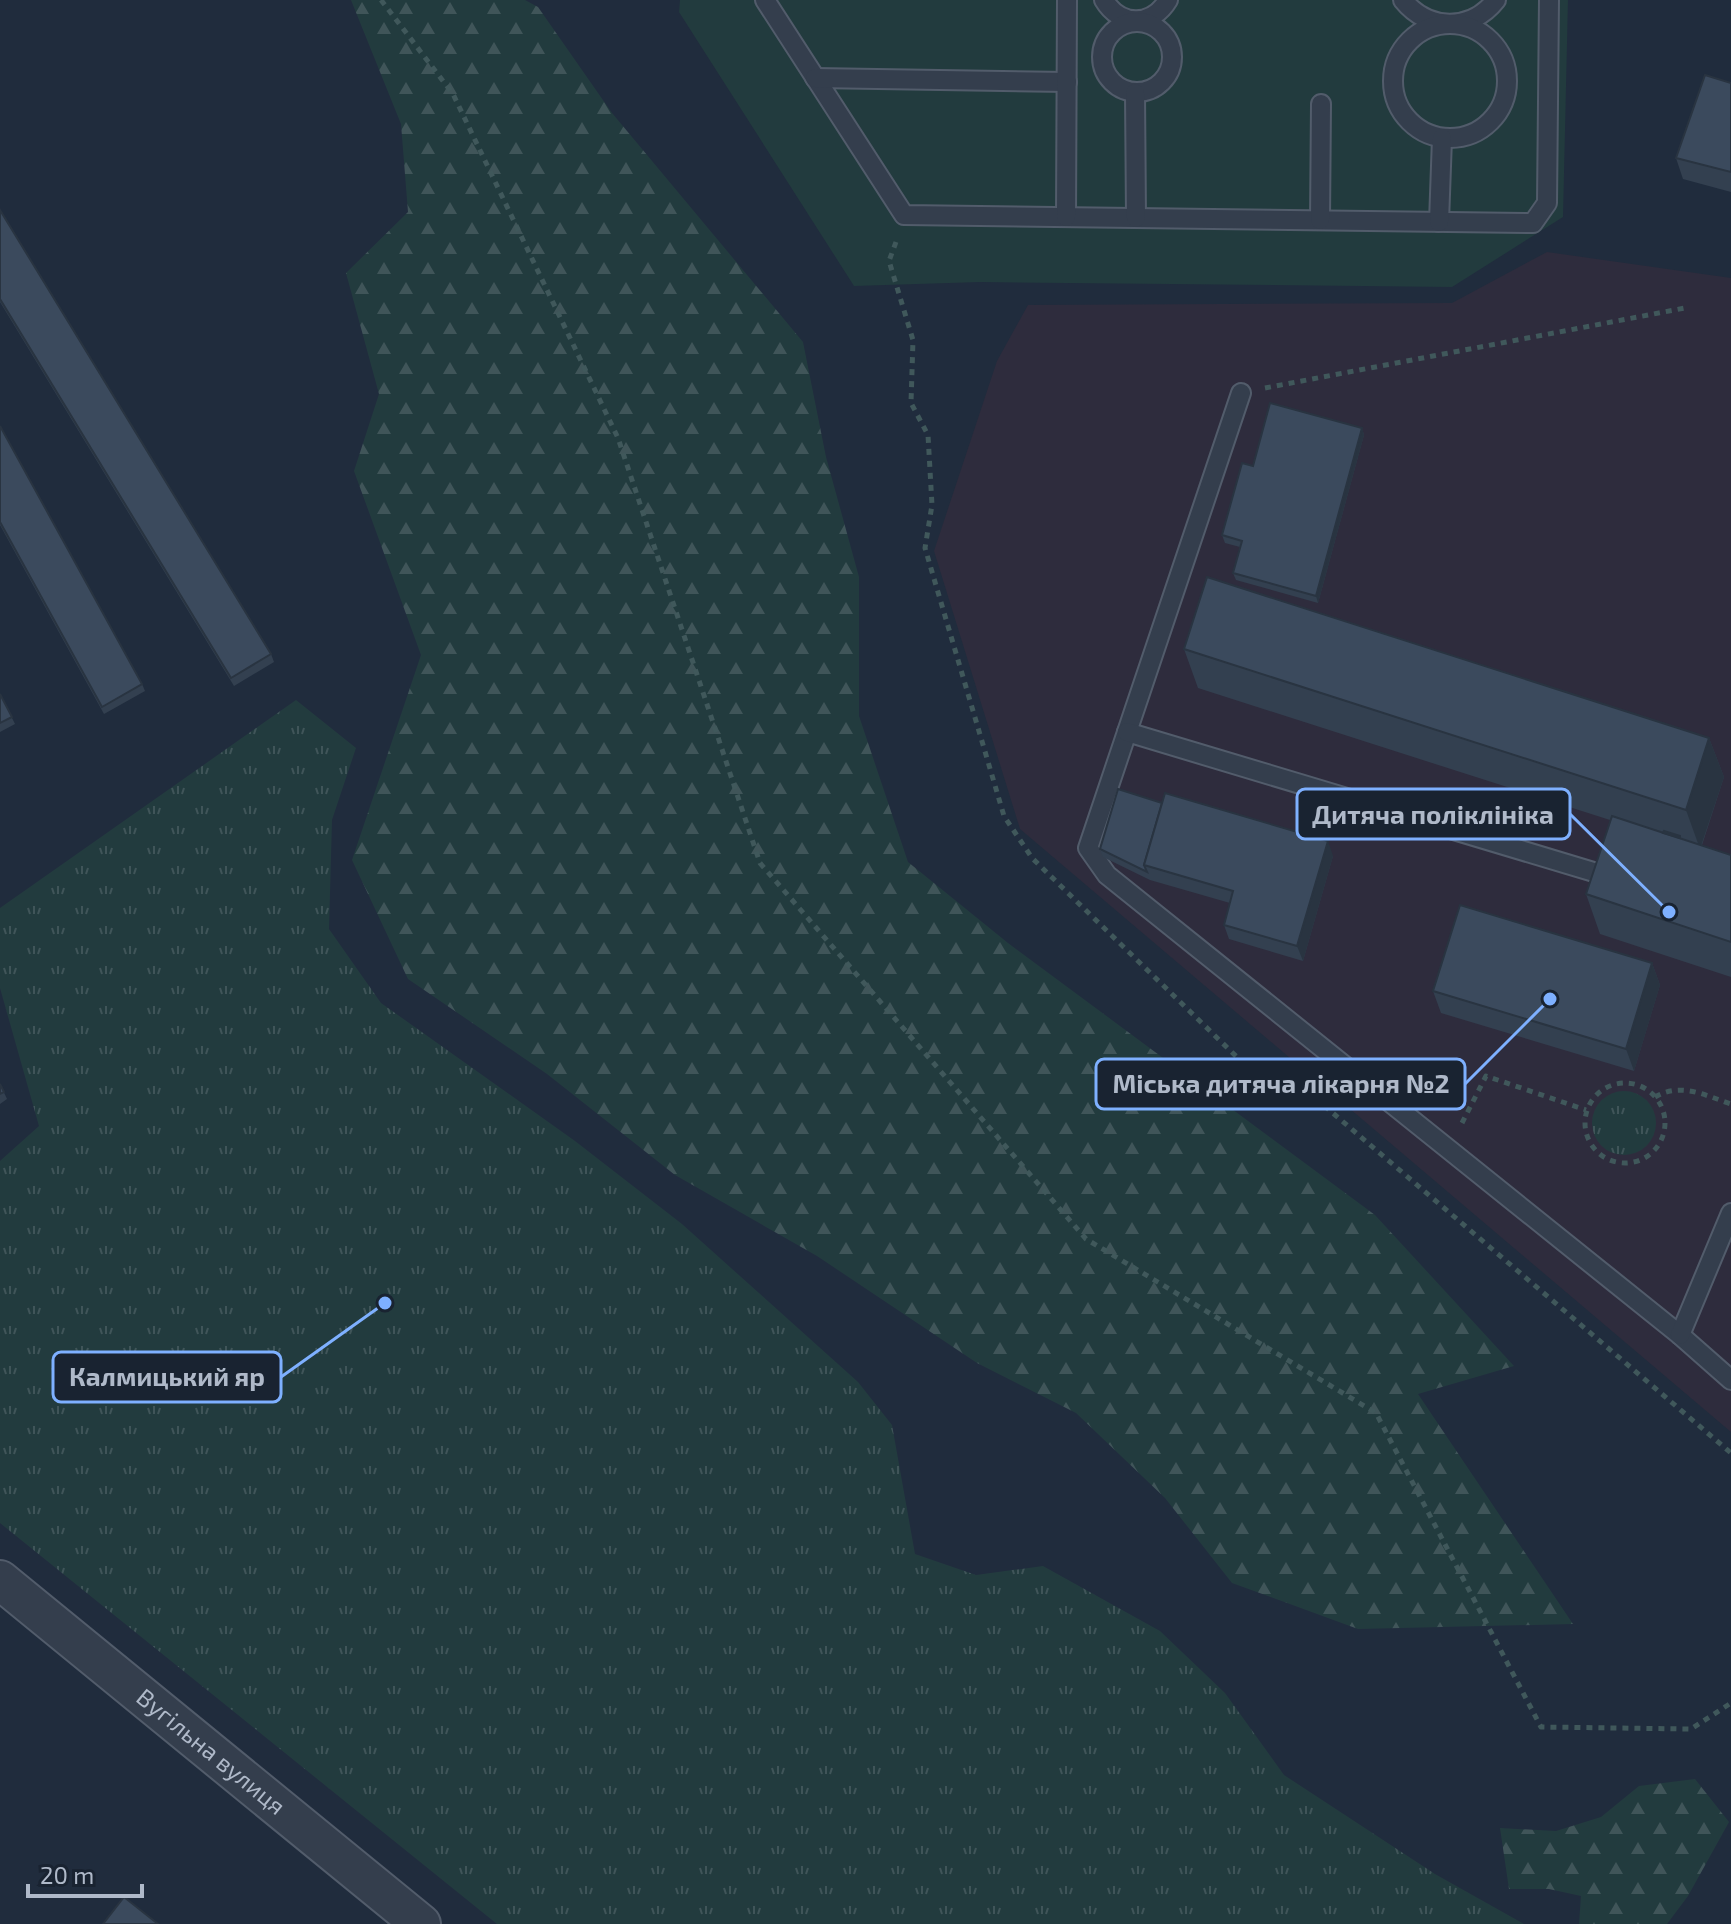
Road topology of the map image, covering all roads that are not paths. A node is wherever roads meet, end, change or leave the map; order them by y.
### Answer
1 (765, 0) edge
2 (1067, 0) edge
3 (1104, 0) edge
4 (1168, 0) edge
5 (1403, 0) edge
6 (1496, 0) edge
7 (1549, 0) edge
8 (1133, 22) junction
9 (1443, 24) junction
10 (815, 78) junction
11 (1067, 82) junction
12 (1135, 93) junction
13 (1321, 104) dead end
14 (1442, 138) junction
15 (1066, 217) junction
16 (1136, 218) junction
17 (1320, 220) junction
18 (1439, 222) junction
19 (1241, 393) road end
20 (1127, 732) junction
21 (1597, 873) edge
22 (1731, 1213) edge
23 (1680, 1335) junction
24 (1731, 1380) edge
25 (0, 1580) edge
26 (421, 1924) edge

1 - 10 lane
2 - 11 lane
3 - 8 lane
4 - 8 lane
5 - 9 lane
6 - 9 lane
7 - 18 lane
8 - 12 lane
8 - 12 lane
9 - 14 lane
9 - 14 lane
10 - 11 lane
10 - 15 lane
11 - 15 lane
12 - 16 lane
13 - 17 lane
14 - 18 lane
15 - 16 lane
16 - 17 lane
17 - 18 lane
19 - 20 lane
20 - 21 lane
20 - 23 lane
22 - 23 lane
23 - 24 lane
25 - 26 street, Вугільна вулиця

